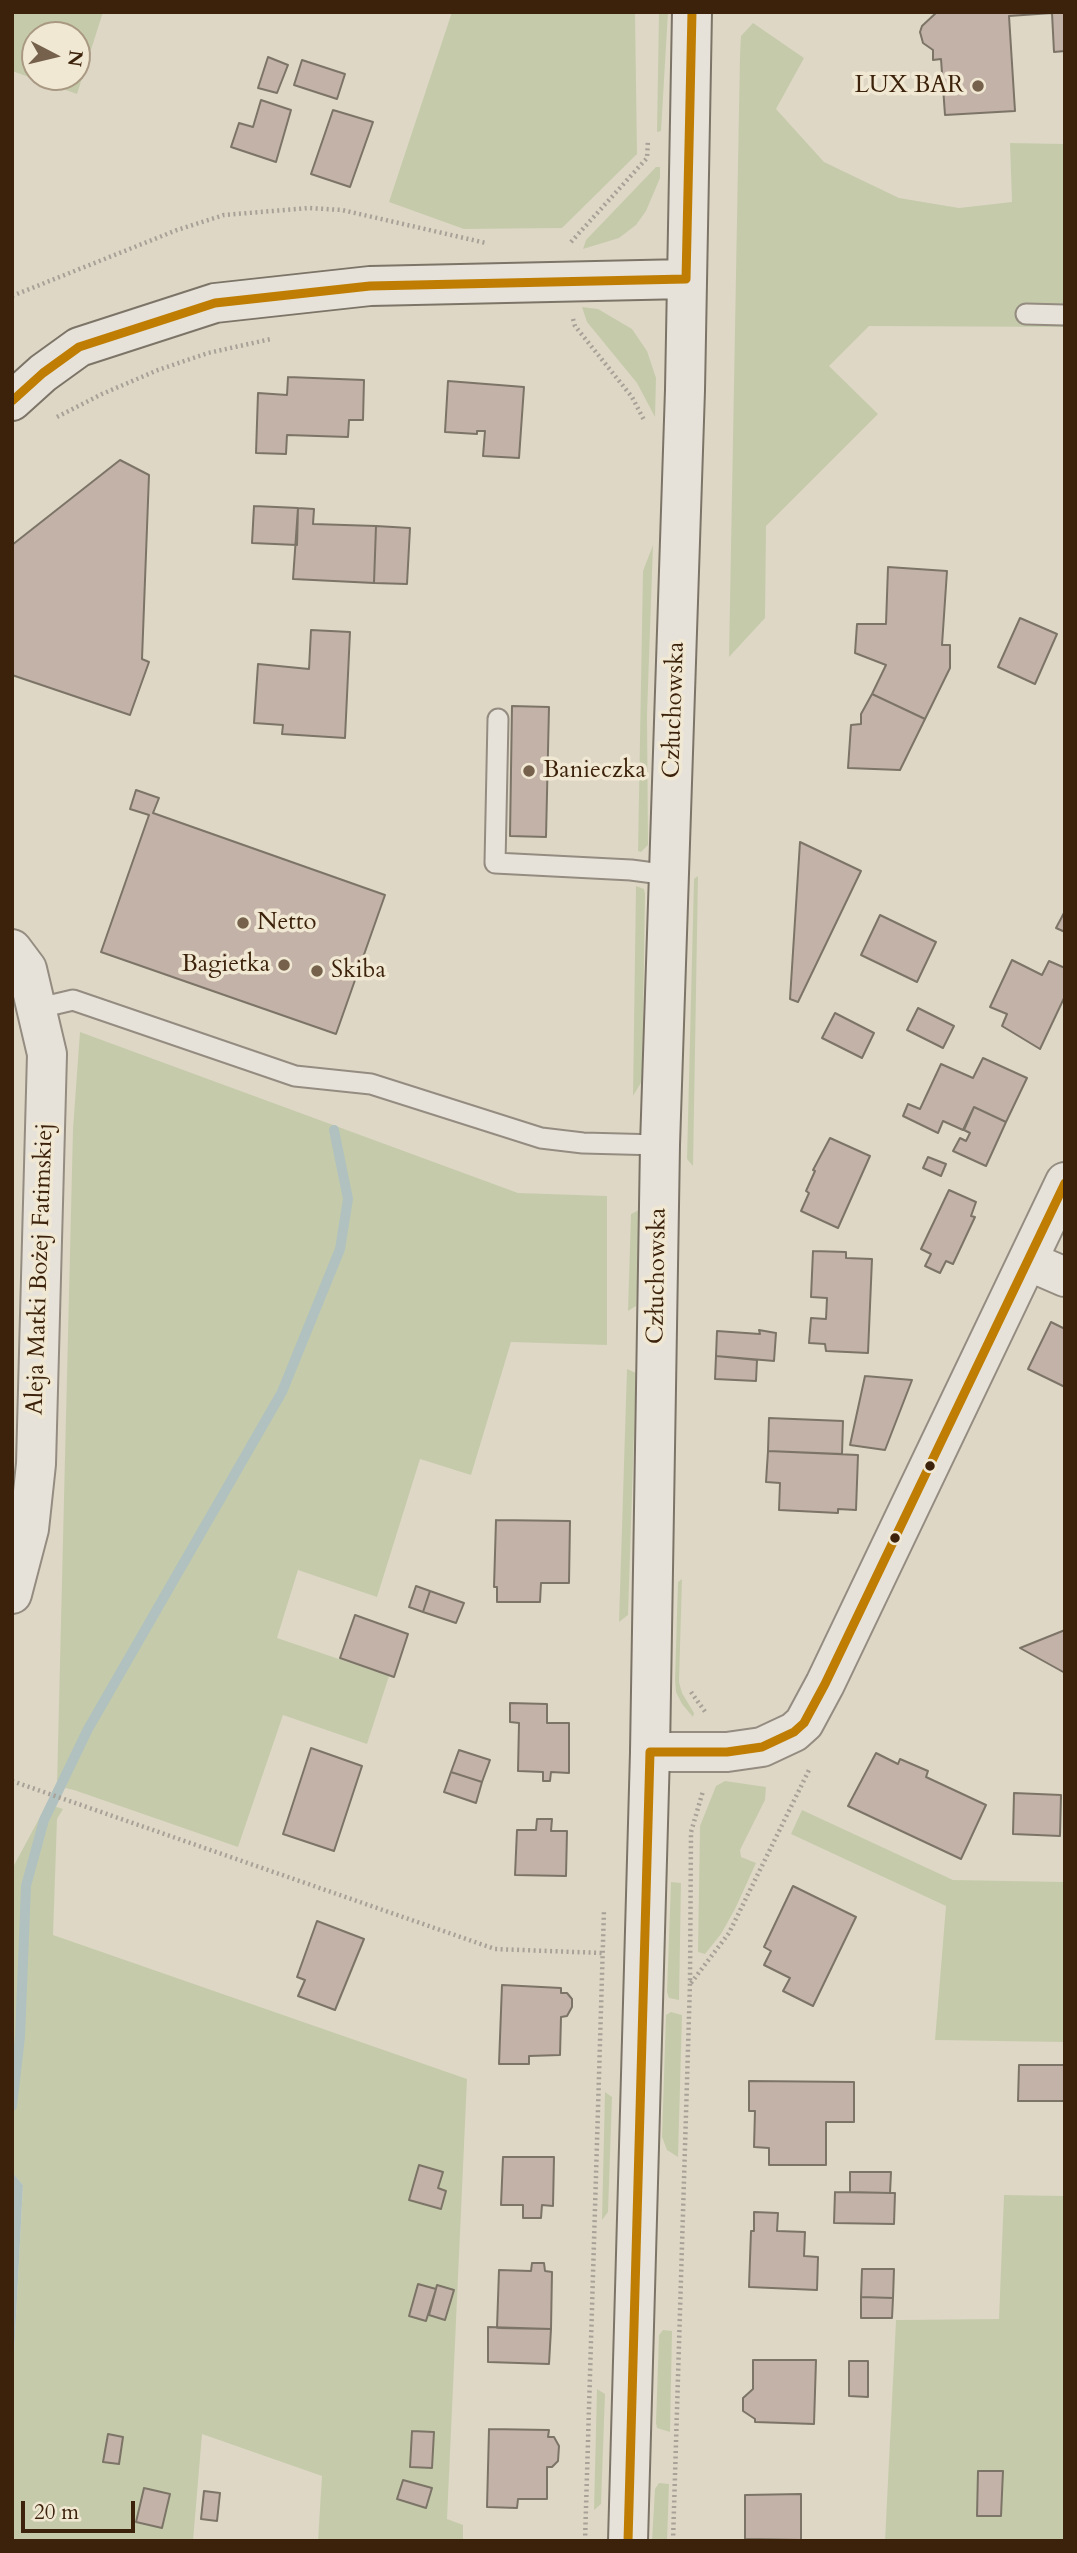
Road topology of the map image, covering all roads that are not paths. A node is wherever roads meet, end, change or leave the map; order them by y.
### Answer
1 (692, 12) edge
2 (685, 279) junction
3 (1026, 314) dead end
4 (1065, 314) edge
5 (12, 401) edge
6 (498, 719) dead end
7 (669, 875) junction
8 (12, 949) edge
9 (24, 1013) edge
10 (660, 1145) junction
11 (1065, 1182) edge
12 (1028, 1261) junction
13 (1065, 1277) edge
14 (12, 1594) edge
15 (650, 1752) junction
16 (628, 2541) edge

1 - 2 main road, Człuchowska
2 - 5 main road
2 - 7 main road, Człuchowska
3 - 4 lane
6 - 7 lane
7 - 10 main road, Człuchowska
8 - 9 main road, Aleja Matki Bożej Fatimskiej
9 - 10 lane
9 - 14 main road, Aleja Matki Bożej Fatimskiej
10 - 15 main road, Człuchowska
11 - 12 main road
12 - 13 main road
12 - 15 main road
15 - 16 main road, Człuchowska

